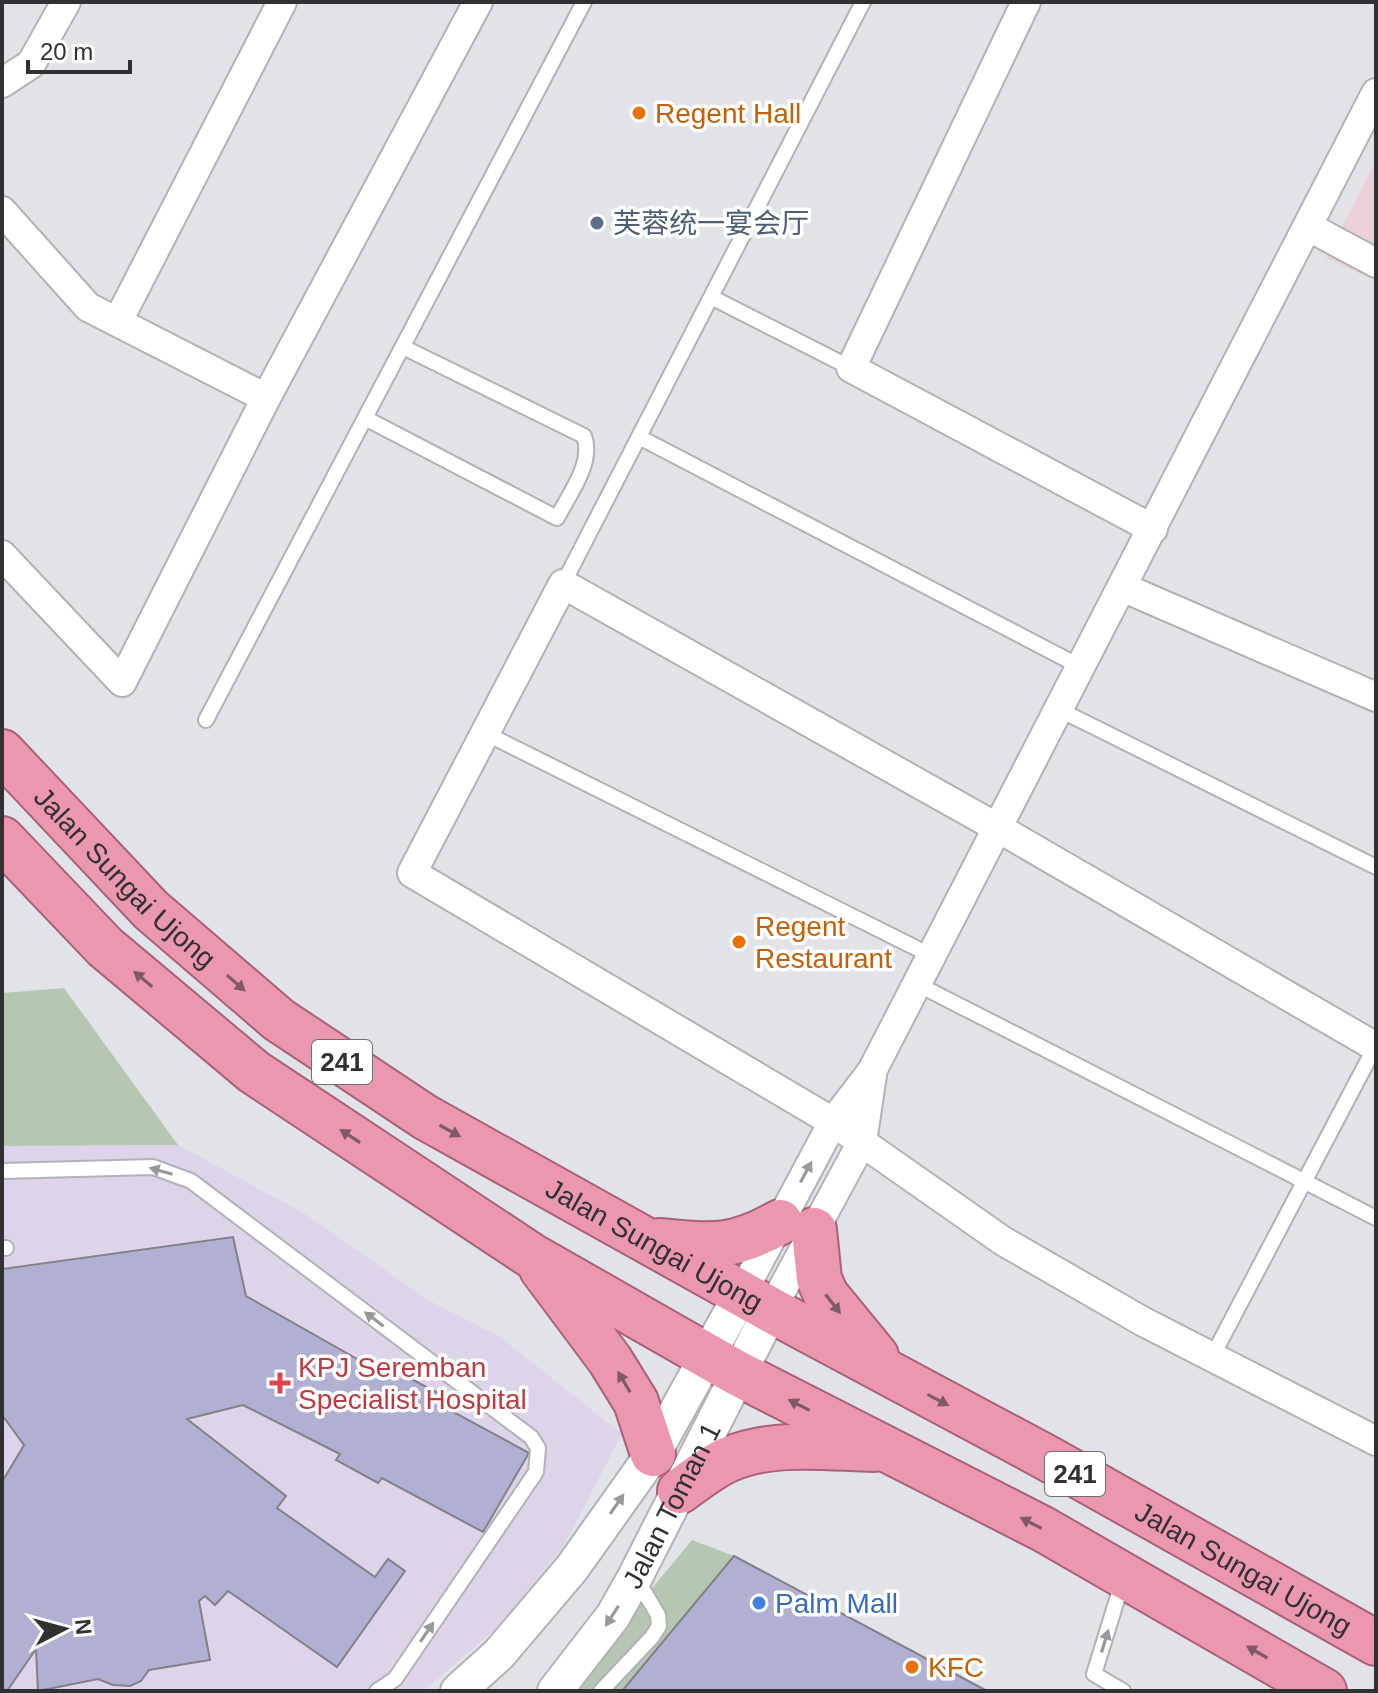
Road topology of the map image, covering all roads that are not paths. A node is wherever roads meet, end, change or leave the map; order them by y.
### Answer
1 (66, 2) edge
2 (282, 2) edge
3 (478, 2) edge
4 (584, 2) edge
5 (863, 2) edge
6 (1026, 2) edge
7 (2, 83) edge
8 (1376, 93) edge
9 (2, 211) edge
10 (1309, 227) junction
11 (1376, 263) edge
12 (711, 297) junction
13 (118, 321) junction
14 (403, 347) junction
15 (851, 368) junction
16 (266, 398) junction
17 (365, 418) junction
18 (639, 437) junction
19 (1153, 529) junction
20 (2, 555) edge
21 (563, 584) junction
22 (1122, 587) junction
23 (1081, 667) junction
24 (1376, 697) edge
25 (1060, 710) junction
26 (206, 720) dead end
27 (485, 733) junction
28 (2, 752) edge
29 (998, 828) junction
30 (2, 839) edge
31 (1376, 867) edge
32 (932, 956) junction
33 (917, 984) junction
34 (1376, 1047) edge
35 (872, 1071) junction
36 (833, 1122) junction
37 (862, 1142) junction
38 (2, 1171) edge
39 (1305, 1180) junction
40 (1376, 1218) edge
41 (797, 1226) junction
42 (645, 1239) junction
43 (532, 1256) junction
44 (756, 1301) junction
45 (1212, 1357) junction
46 (723, 1364) junction
47 (889, 1373) junction
48 (1376, 1441) edge
49 (885, 1449) junction
50 (653, 1454) junction
51 (680, 1491) junction
52 (1125, 1576) junction
53 (635, 1577) junction
54 (1376, 1643) edge
55 (1094, 1674) junction
56 (377, 1691) edge
57 (458, 1691) edge
58 (555, 1691) edge
59 (601, 1691) edge
60 (1090, 1691) edge
61 (1123, 1691) edge
62 (1324, 1691) edge

1 - 7 street
2 - 13 street
3 - 16 street
4 - 14 lane
5 - 12 lane
6 - 15 street
8 - 10 street
9 - 13 street
10 - 11 street
10 - 19 street
12 - 15 lane
12 - 18 lane
13 - 16 street
14 - 17 lane
14 - 17 lane
15 - 19 street
16 - 20 street
17 - 26 lane
18 - 21 lane
18 - 23 lane
19 - 22 street
21 - 27 street
21 - 29 street
22 - 23 street
22 - 24 street
23 - 25 street
25 - 29 street
25 - 31 lane
27 - 32 lane
27 - 36 street
28 -> 42 highway, Jalan Sungai Ujong / 241
29 - 32 street
29 - 34 street
43 -> 30 highway, Jalan Sungai Ujong / 241
32 - 33 street
33 - 35 street
33 - 39 lane
34 - 39 lane
35 - 36 street
35 - 37 street
36 - 37 street
41 -> 36 street
37 - 41 street
37 - 45 street
56 -> 38 lane
39 - 40 lane
39 - 45 lane
41 - 42 highway
41 - 44 street
41 -> 47 highway
42 - 44 highway, Jalan Sungai Ujong / 241
43 - 46 highway, Jalan Sungai Ujong / 241
50 -> 43 highway
44 - 46 street, Jalan Toman 1
44 - 47 highway, Jalan Sungai Ujong / 241
45 - 48 street
49 -> 46 highway, Jalan Sungai Ujong / 241
46 - 50 street, Jalan Toman 1
46 - 51 street, Jalan Toman 1
47 -> 54 highway, Jalan Sungai Ujong / 241
49 - 51 highway
52 -> 49 highway, Jalan Sungai Ujong / 241
57 -> 50 street, Jalan Toman 1
51 - 53 street, Jalan Toman 1
55 -> 52 lane
62 -> 52 highway, Jalan Sungai Ujong / 241
53 -> 58 street, Jalan Toman 1
53 - 59 lane
55 - 60 lane
55 - 61 lane

